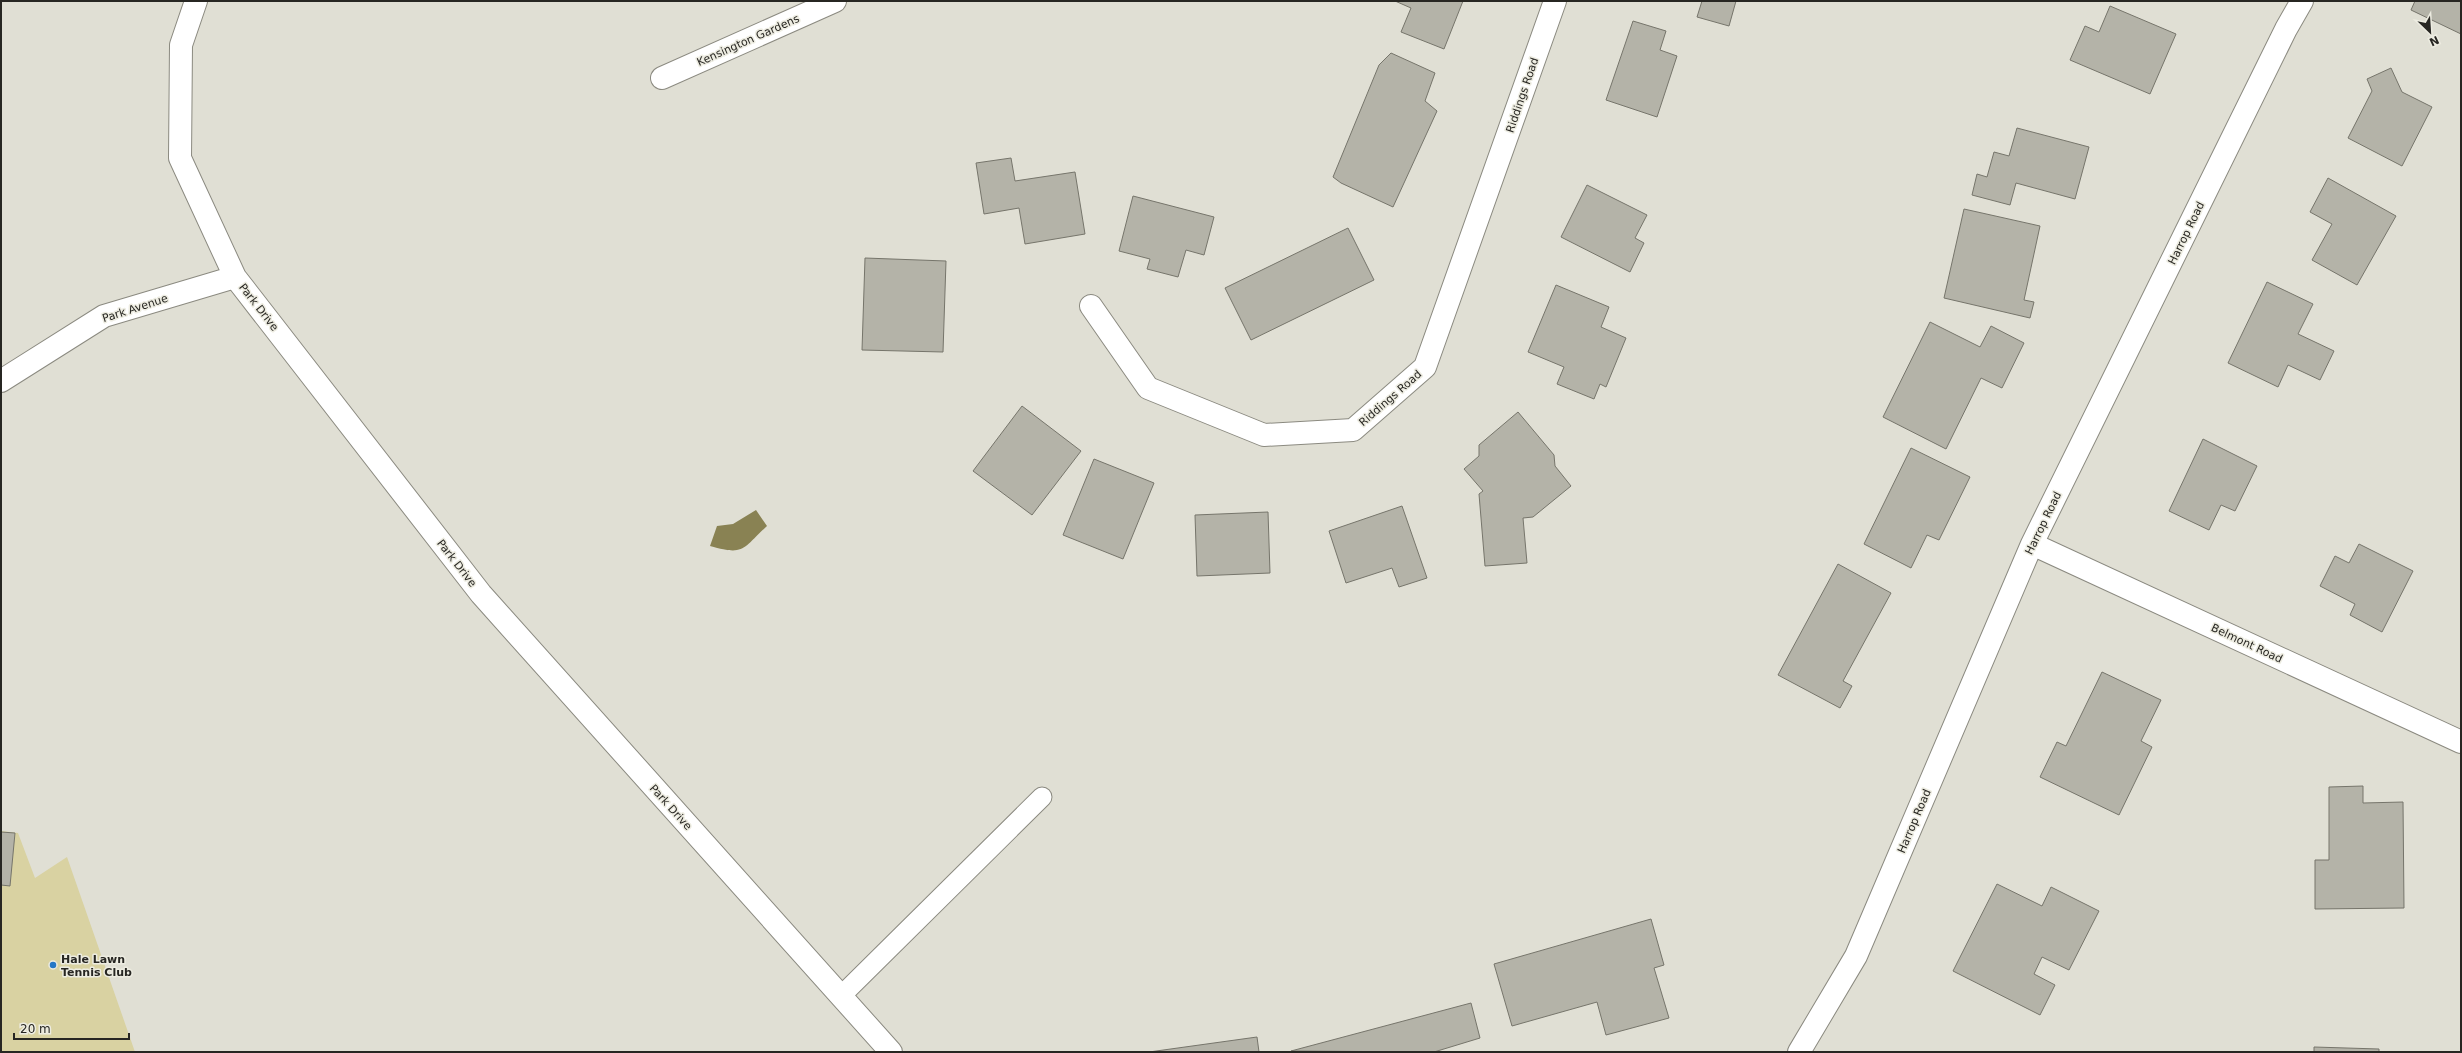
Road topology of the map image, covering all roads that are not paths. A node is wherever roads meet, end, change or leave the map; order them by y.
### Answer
1 (196, 1) edge
2 (834, 1) edge
3 (1555, 1) edge
4 (2302, 1) edge
5 (662, 78) dead end
6 (235, 277) junction
7 (1091, 306) dead end
8 (1, 381) edge
9 (2032, 544) junction
10 (2461, 742) edge
11 (1042, 797) dead end
12 (840, 996) junction
13 (891, 1052) edge
14 (1799, 1052) edge

1 - 6 street, Park Drive
2 - 5 street, Kensington Gardens
3 - 7 street, Riddings Road
4 - 9 street, Harrop Road
6 - 8 street, Park Avenue
6 - 12 street, Park Drive
9 - 10 street, Belmont Road
9 - 14 street, Harrop Road
11 - 12 lane
12 - 13 street, Park Drive

